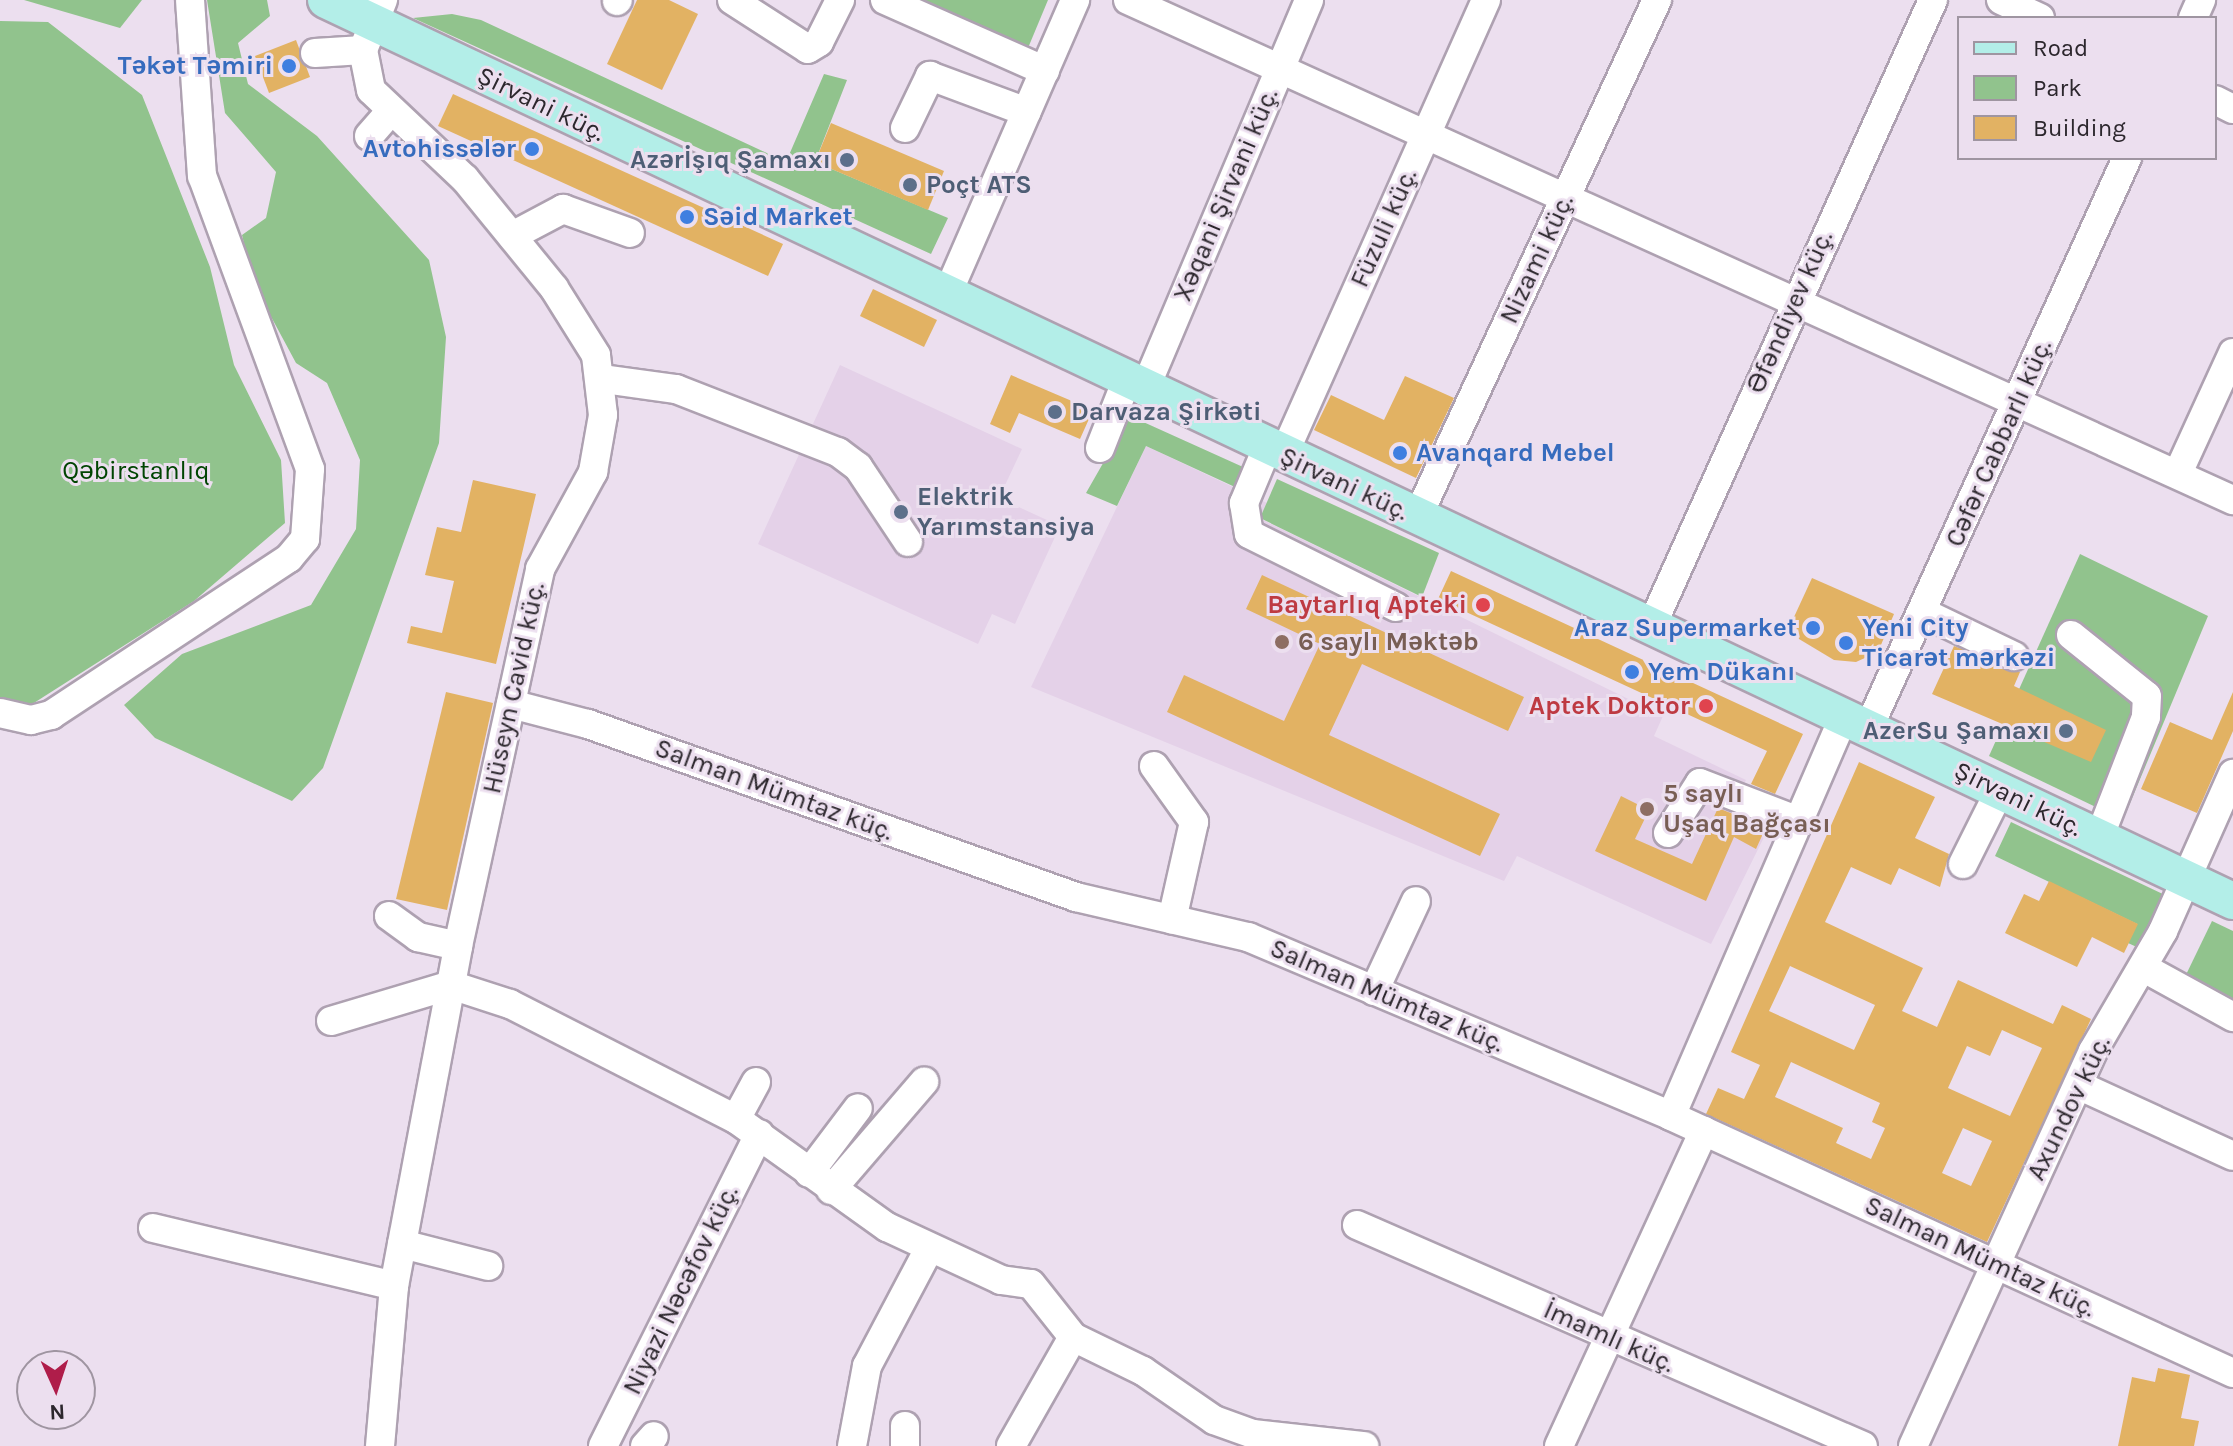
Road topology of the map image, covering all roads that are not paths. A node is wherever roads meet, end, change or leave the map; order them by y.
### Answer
1 (190, 0) edge
2 (326, 0) edge
3 (732, 0) edge
4 (840, 0) edge
5 (885, 0) edge
6 (1075, 0) edge
7 (1128, 0) edge
8 (1309, 0) edge
9 (1486, 0) edge
10 (1657, 0) edge
11 (1933, 0) edge
12 (2001, 0) edge
13 (2036, 16) edge
14 (372, 24) edge
15 (315, 53) dead end
16 (1280, 67) junction
17 (1045, 71) junction
18 (390, 112) junction
19 (1027, 112) junction
20 (905, 128) dead end
21 (1426, 134) junction
22 (369, 136) dead end
23 (2126, 160) edge
24 (1565, 197) junction
25 (630, 233) dead end
26 (512, 236) junction
27 (946, 297) junction
28 (1795, 300) junction
29 (2233, 353) edge
30 (603, 379) junction
31 (1135, 386) junction
32 (2018, 402) junction
33 (1100, 448) dead end
34 (1275, 452) junction
35 (2178, 473) junction
36 (2233, 500) edge
37 (1417, 518) junction
38 (908, 542) dead end
39 (1396, 607) dead end
40 (1922, 612) junction
41 (1652, 625) junction
42 (2071, 635) dead end
43 (2014, 656) dead end
44 (511, 704) junction
45 (0, 713) edge
46 (1856, 722) junction
47 (1154, 766) dead end
48 (2233, 774) edge
49 (2000, 790) junction
50 (1799, 821) junction
51 (1668, 833) dead end
52 (2099, 838) junction
53 (1963, 864) dead end
54 (2187, 879) junction
55 (1416, 901) dead end
56 (2233, 901) edge
57 (389, 916) dead end
58 (1172, 920) junction
59 (458, 946) junction
60 (2144, 968) junction
61 (451, 985) junction
62 (1374, 991) junction
63 (2233, 1017) edge
64 (331, 1021) dead end
65 (756, 1082) dead end
66 (924, 1082) dead end
67 (2078, 1085) junction
68 (858, 1108) dead end
69 (1671, 1116) junction
70 (747, 1126) junction
71 (1704, 1131) junction
72 (2233, 1156) edge
73 (820, 1182) junction
74 (1357, 1225) dead end
75 (153, 1228) dead end
76 (402, 1244) junction
77 (929, 1249) junction
78 (1996, 1263) junction
79 (488, 1266) dead end
80 (394, 1286) junction
81 (1073, 1337) junction
82 (1607, 1338) junction
83 (2233, 1373) edge
84 (380, 1446) edge
85 (603, 1446) edge
86 (852, 1446) edge
87 (1011, 1446) edge
88 (1364, 1446) edge
89 (1559, 1446) edge
90 (1863, 1446) edge
91 (1913, 1446) edge

1 - 45 street
2 - 14 main road, Şirvani küç.
3 - 4 street
5 - 17 street
6 - 17 street
7 - 16 street
8 - 16 street, Xəqani Şirvani küç.
9 - 21 street, Füzuli küç.
10 - 24 street, Nizami küç.
11 - 28 street, Əfəndiyev küç.
12 - 13 street
14 - 15 street
14 - 18 street
14 - 27 main road, Şirvani küç.
16 - 21 street
16 - 31 street, Xəqani Şirvani küç.
17 - 19 street
18 - 22 street
18 - 26 street
19 - 20 street
19 - 27 street
21 - 24 street
21 - 34 street, Füzuli küç.
23 - 32 street, Cəfər Cabbarlı küç.
24 - 28 street
24 - 37 street, Nizami küç.
25 - 26 street
26 - 30 street
27 - 31 main road, Şirvani küç.
28 - 32 street
28 - 41 street, Əfəndiyev küç.
29 - 35 street
30 - 38 street
30 - 44 street, Hüseyn Cavid küç.
31 - 33 street, Xəqani Şirvani küç.
31 - 34 main road, Şirvani küç.
32 - 35 street
32 - 40 street, Cəfər Cabbarlı küç.
34 - 37 main road, Şirvani küç.
34 - 39 street, Füzuli küç.
35 - 36 street
37 - 41 main road, Şirvani küç.
40 - 43 street
40 - 46 street, Cəfər Cabbarlı küç.
41 - 46 main road, Şirvani küç.
42 - 52 street
44 - 58 street, Salman Mümtaz küç.
44 - 59 street, Hüseyn Cavid küç.
46 - 49 main road, Şirvani küç.
46 - 50 street, Cəfər Cabbarlı küç.
47 - 58 street
48 - 54 street, Axundov küç.
49 - 52 main road, Şirvani küç.
49 - 53 street
50 - 51 street
50 - 69 street, Cəfər Cabbarlı küç.
52 - 54 main road, Şirvani küç.
54 - 56 main road, Şirvani küç.
54 - 60 street, Axundov küç.
55 - 62 street
57 - 59 street
58 - 62 street, Salman Mümtaz küç.
59 - 61 street, Hüseyn Cavid küç.
60 - 63 street
60 - 67 street, Axundov küç.
61 - 64 street
61 - 70 street
61 - 76 street, Hüseyn Cavid küç.
62 - 69 street, Salman Mümtaz küç.
65 - 70 street, Niyazi Nəcəfov küç.
66 - 73 street
67 - 72 street
67 - 78 street, Axundov küç.
68 - 73 street
69 - 71 street, Salman Mümtaz küç.
70 - 73 street
70 - 85 street, Niyazi Nəcəfov küç.
71 - 78 street, Salman Mümtaz küç.
71 - 82 street
73 - 77 street
74 - 82 street, İmamlı küç.
75 - 80 street
76 - 79 street
76 - 80 street, Hüseyn Cavid küç.
77 - 81 street
77 - 86 street
78 - 83 street, Salman Mümtaz küç.
78 - 91 street, Axundov küç.
80 - 84 street, Hüseyn Cavid küç.
81 - 87 street
81 - 88 street
82 - 89 street
82 - 90 street, İmamlı küç.

